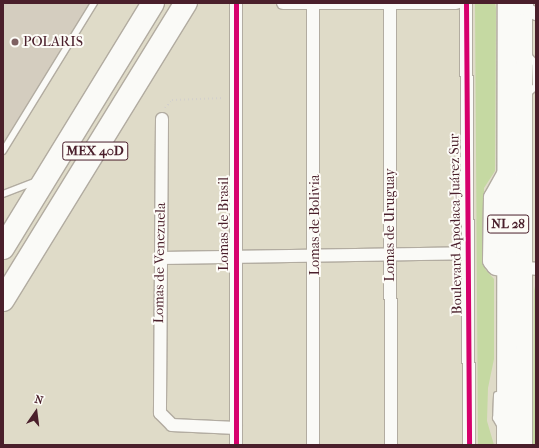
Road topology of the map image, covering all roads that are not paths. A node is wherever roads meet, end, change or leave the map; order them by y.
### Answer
1 (94, 3) edge
2 (153, 3) edge
3 (186, 3) edge
4 (236, 3) edge
5 (283, 3) edge
6 (456, 3) edge
7 (466, 3) edge
8 (313, 4) junction
9 (350, 4) edge
10 (390, 5) junction
11 (520, 5) edge
12 (162, 119) road end
13 (3, 151) edge
14 (46, 178) junction
15 (3, 194) edge
16 (3, 248) edge
17 (468, 253) junction
18 (390, 254) junction
19 (315, 255) junction
20 (237, 256) junction
21 (161, 258) junction
22 (522, 265) edge
23 (3, 300) edge
24 (236, 428) junction
25 (506, 439) edge
26 (236, 445) edge
27 (313, 445) edge
28 (391, 445) edge
29 (469, 445) edge
30 (522, 445) edge

1 - 13 lane
2 - 14 highway, MEX 40D
3 - 23 highway, MEX 40D
4 - 20 street, Lomas de Brasil
5 - 8 street
6 - 10 street
7 - 17 street, Boulevard Apodaca-Juárez Sur
8 - 9 street
8 - 19 street, Lomas de Bolivia
9 - 10 street
10 - 18 street, Lomas de Uruguay
11 - 22 main road
11 - 22 main road, NL 28
12 - 21 street, Lomas de Venezuela
14 - 15 lane
14 - 16 highway, MEX 40D
17 - 18 street
17 - 29 street, Boulevard Apodaca-Juárez Sur
18 - 19 street
18 - 28 street, Lomas de Uruguay
19 - 20 street
19 - 27 street, Lomas de Bolivia
20 - 21 street
20 - 24 street, Lomas de Brasil
21 - 24 street, Lomas de Venezuela
22 - 25 main road, NL 28
22 - 30 main road
24 - 26 street, Lomas de Brasil

